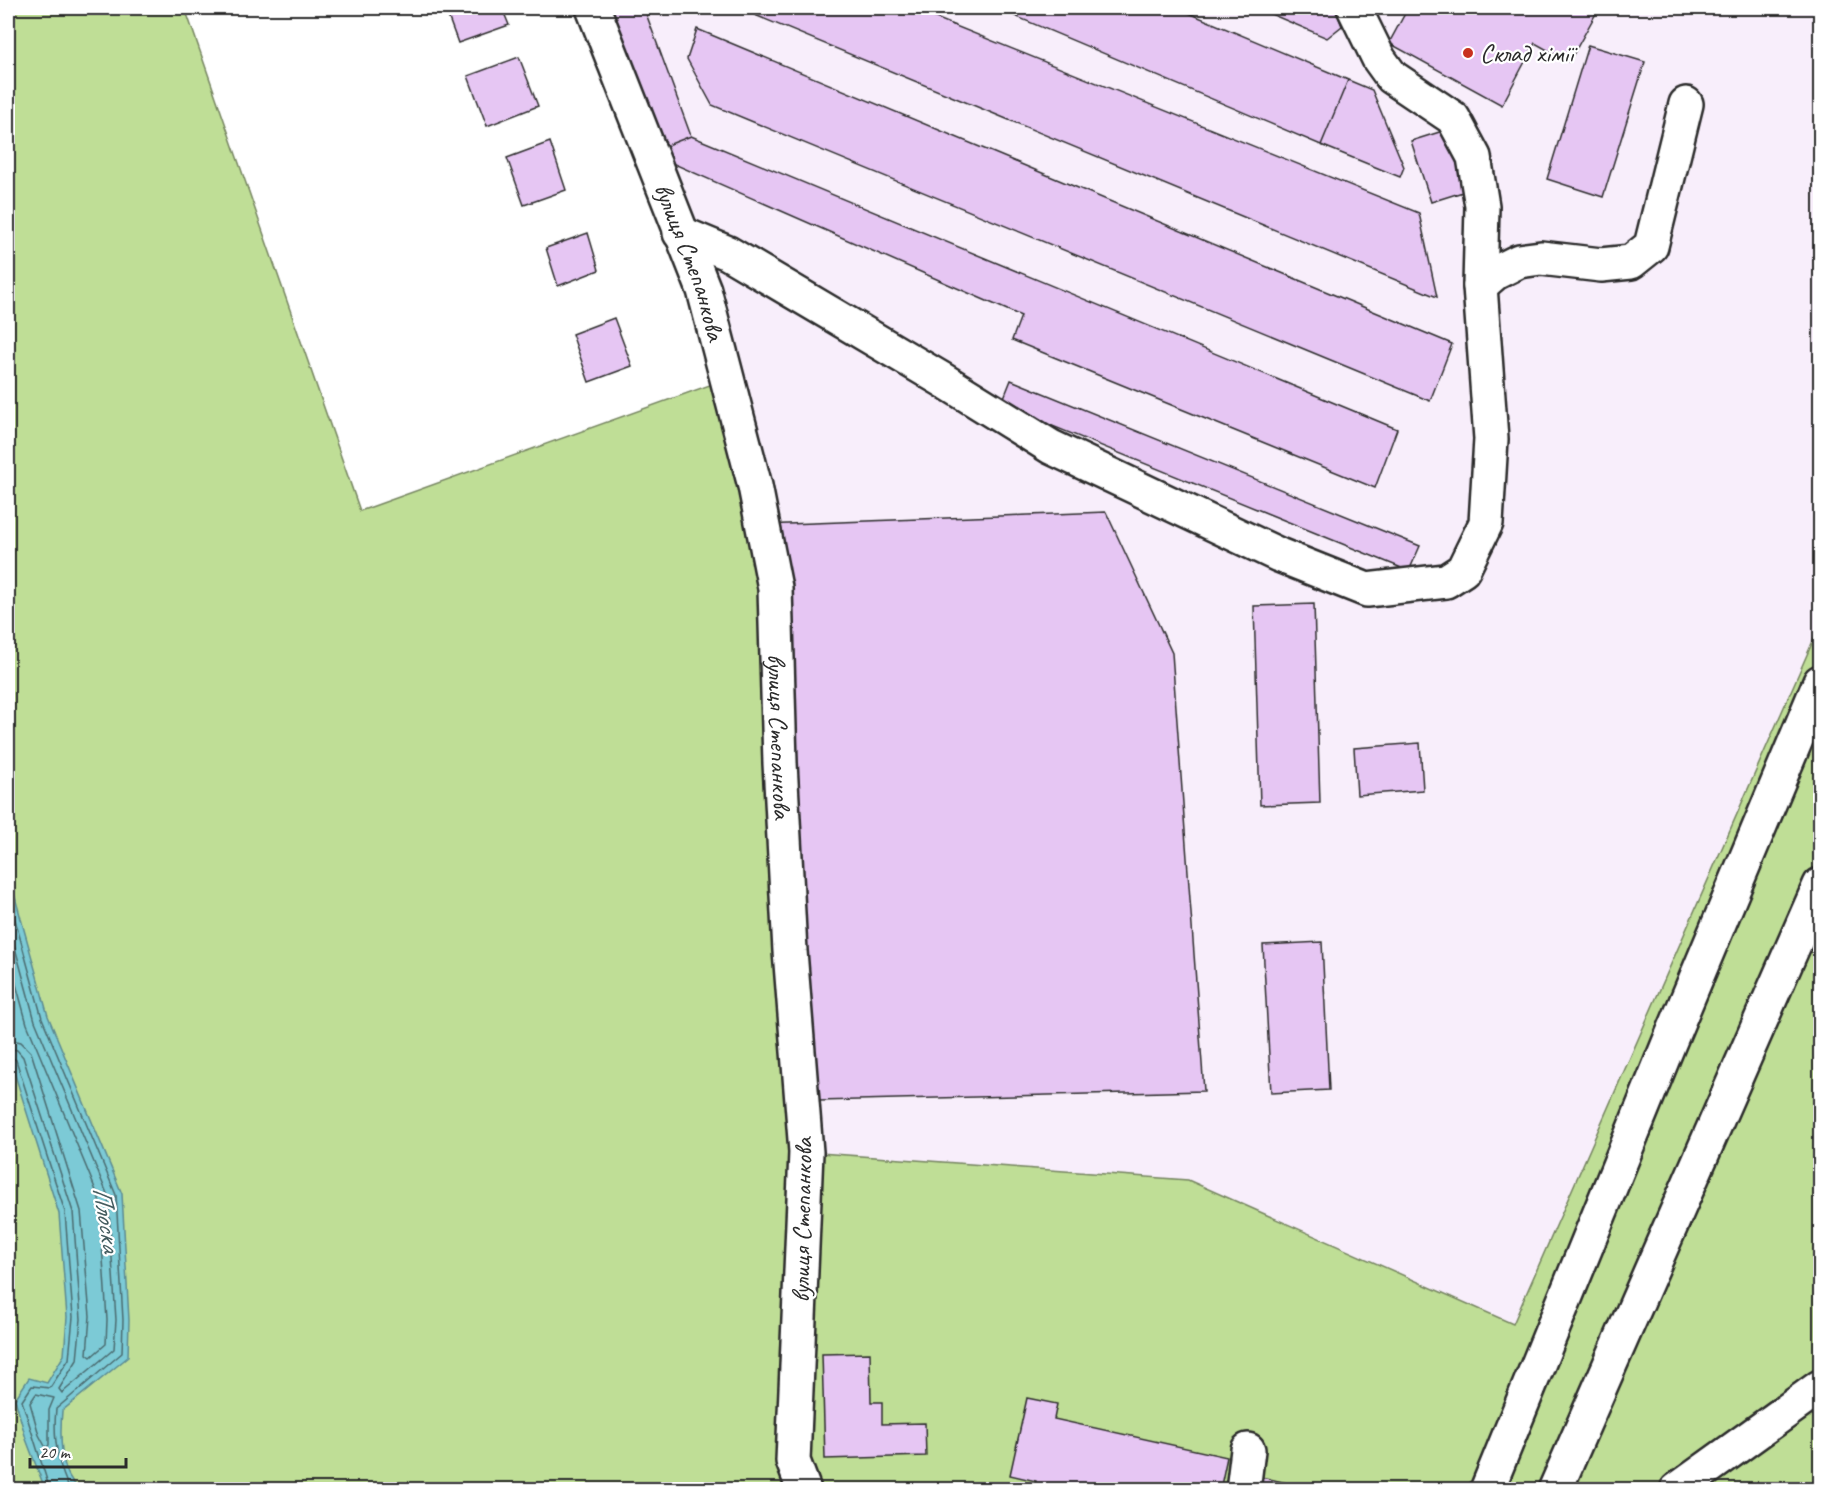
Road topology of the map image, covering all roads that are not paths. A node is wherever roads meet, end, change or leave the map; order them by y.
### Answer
1 (593, 8) edge
2 (1354, 8) edge
3 (1686, 104) dead end
4 (680, 233) junction
5 (1480, 286) junction
6 (1821, 682) edge
7 (1821, 885) edge
8 (1821, 1387) edge
9 (1248, 1450) dead end
10 (804, 1490) edge
11 (1243, 1490) edge
12 (1487, 1490) edge
13 (1555, 1490) edge
14 (1677, 1490) edge

1 - 4 street, вулиця Степанкова
2 - 5 street
3 - 5 street
4 - 5 street
4 - 10 street, вулиця Степанкова
6 - 12 street
7 - 13 street
8 - 14 street
9 - 11 street

